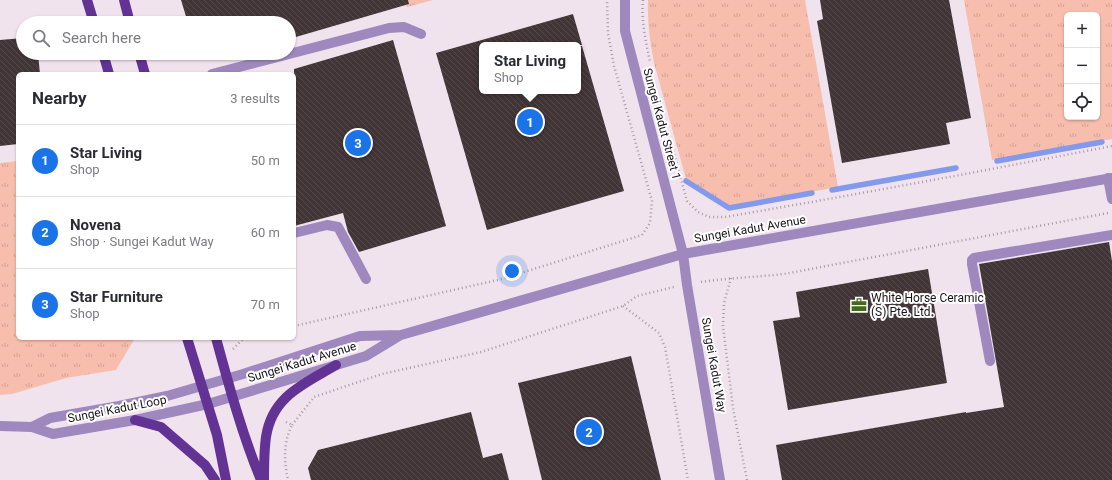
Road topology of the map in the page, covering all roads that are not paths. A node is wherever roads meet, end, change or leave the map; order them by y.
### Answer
1 (87, 0) edge
2 (124, 0) edge
3 (625, 0) edge
4 (92, 16) edge
5 (128, 16) edge
6 (421, 34) dead end
7 (296, 52) edge
8 (105, 60) edge
9 (141, 60) edge
10 (266, 60) edge
11 (108, 72) edge
12 (144, 72) edge
13 (220, 72) edge
14 (1110, 178) edge
15 (1112, 199) edge
16 (296, 233) edge
17 (1112, 235) edge
18 (683, 254) junction
19 (366, 278) dead end
20 (400, 335) junction
21 (188, 340) edge
22 (217, 340) edge
23 (990, 361) dead end
24 (336, 366) junction
25 (227, 379) junction
26 (202, 386) junction
27 (232, 398) junction
28 (208, 404) junction
29 (135, 420) junction
30 (0, 426) edge
31 (32, 427) junction
32 (215, 480) edge
33 (226, 480) edge
34 (261, 480) edge
35 (264, 480) edge
36 (720, 480) edge

1 - 4 main road
2 - 5 main road
3 - 18 street, Sungei Kadut Street 1
6 - 7 street
8 - 11 main road
9 - 12 main road
10 - 13 street
14 - 15 street
14 - 18 street, Sungei Kadut Avenue
16 - 19 street
17 - 23 street
18 - 20 street, Sungei Kadut Avenue
18 - 36 street, Sungei Kadut Way
20 - 24 street, Sungei Kadut Avenue
20 - 25 street, Sungei Kadut Avenue
21 - 26 main road
22 - 25 main road
24 - 27 street, Sungei Kadut Avenue
24 - 35 main road
25 - 26 street, Sungei Kadut Avenue
25 - 27 main road
26 - 28 main road
26 - 31 street, Sungei Kadut Loop
27 - 28 street, Sungei Kadut Avenue
27 - 34 main road
28 - 29 street, Sungei Kadut Loop
28 - 33 main road
29 - 31 street, Sungei Kadut Loop
29 - 32 main road
30 - 31 street, Sungei Kadut Loop

